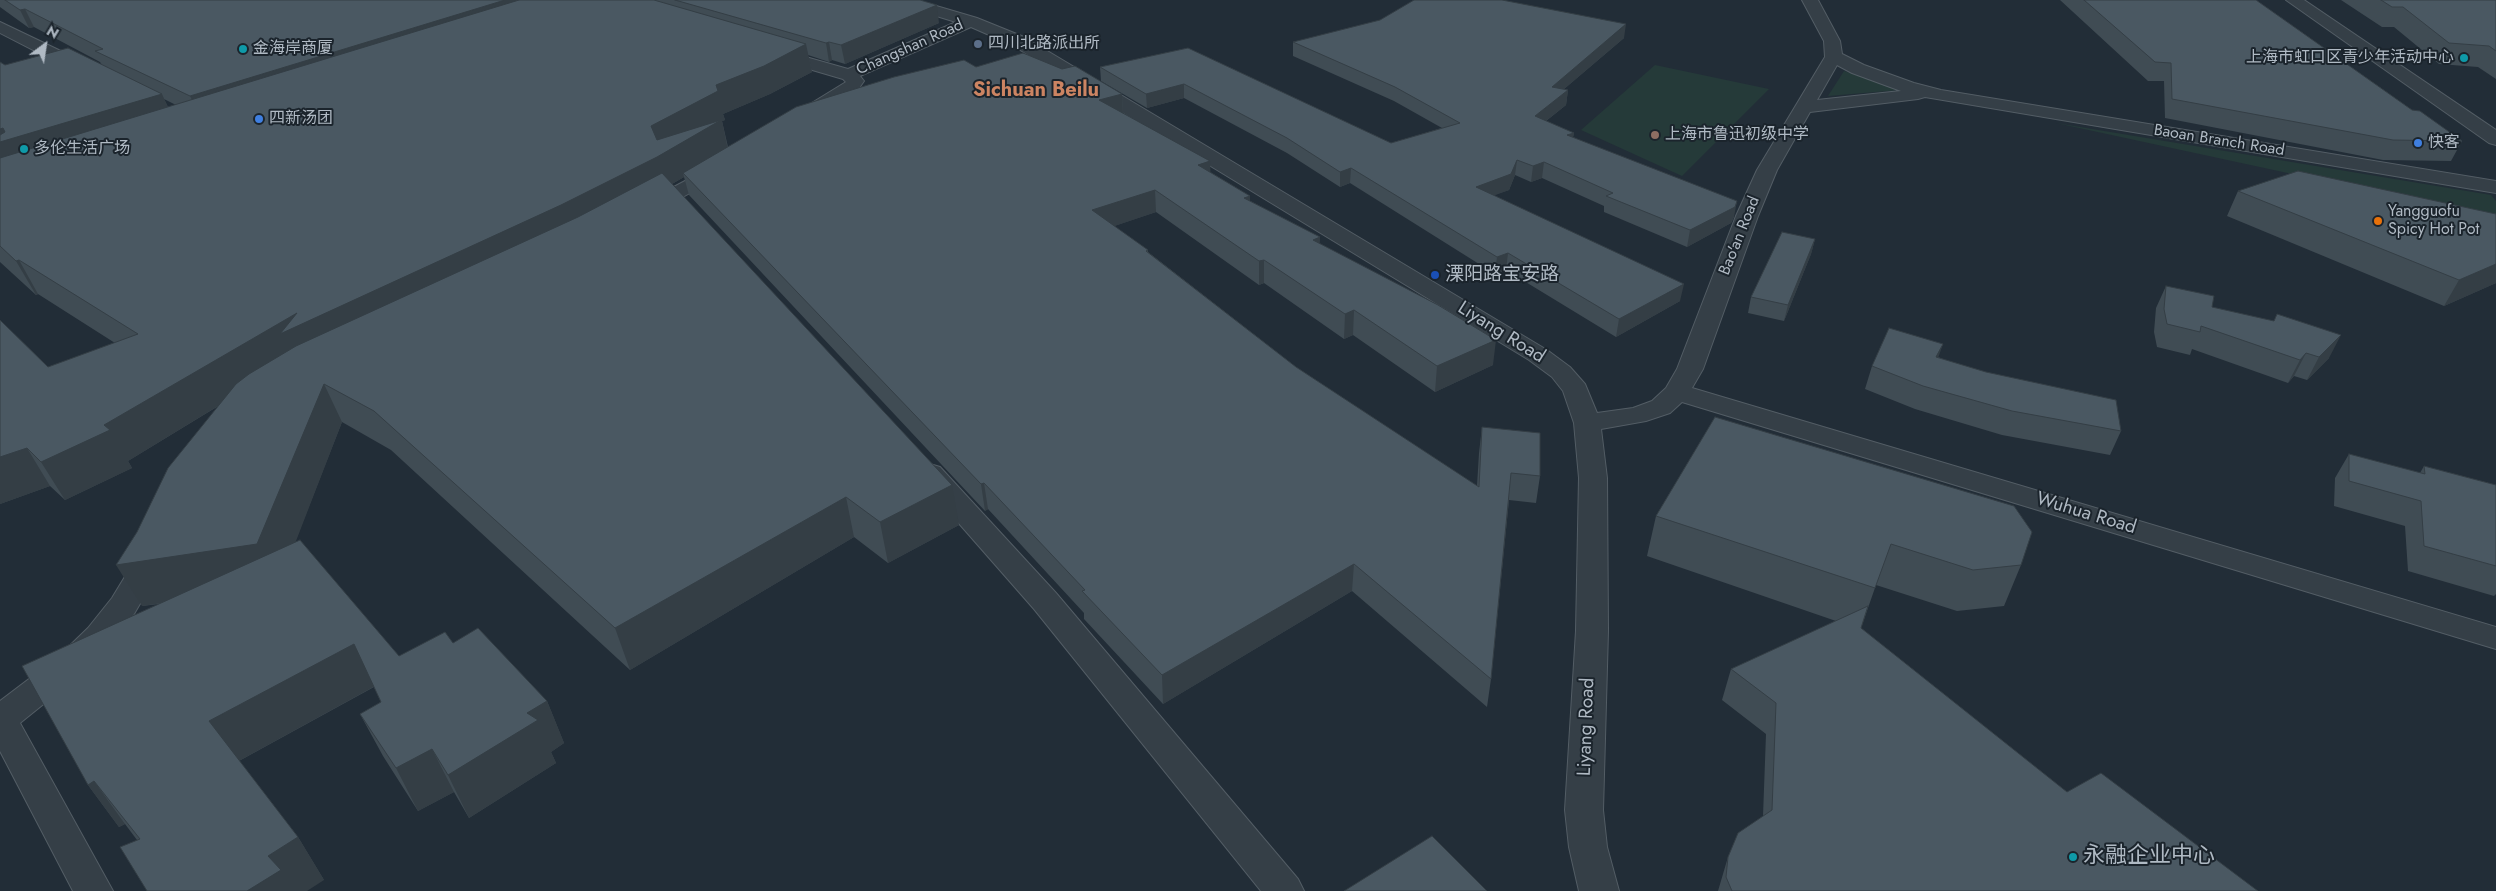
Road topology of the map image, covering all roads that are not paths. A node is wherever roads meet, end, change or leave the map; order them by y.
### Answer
1 (1810, 0) edge
2 (2294, 0) edge
3 (908, 1) edge
4 (971, 21) junction
5 (0, 27) edge
6 (755, 47) edge
7 (1834, 57) junction
8 (849, 75) junction
9 (102, 78) edge
10 (1941, 95) junction
11 (1803, 108) junction
12 (791, 124) edge
13 (2496, 139) edge
14 (740, 155) edge
15 (2496, 187) edge
16 (673, 194) junction
17 (694, 216) edge
18 (626, 220) edge
19 (1676, 392) junction
20 (1587, 423) junction
21 (910, 451) edge
22 (160, 538) edge
23 (2496, 638) edge
24 (0, 719) edge
25 (93, 891) edge
26 (1284, 891) edge
27 (1599, 891) edge

1 - 7 street
2 - 13 street
3 - 4 street, Liyang Road
4 - 8 street, Changshan Road
4 - 20 street, Liyang Road
5 - 9 street
6 - 8 street
7 - 10 street, Baoan Branch Road
7 - 11 street, Bao'an Road
8 - 12 street
10 - 11 street, Baoan Branch Road
10 - 15 street, Baoan Branch Road
11 - 19 street, Bao'an Road
14 - 16 street
16 - 17 street
16 - 18 street
19 - 20 street, Bao'an Road
19 - 23 street, Wuhua Road
20 - 27 street, Liyang Road
21 - 26 street
22 - 24 street
24 - 25 street

